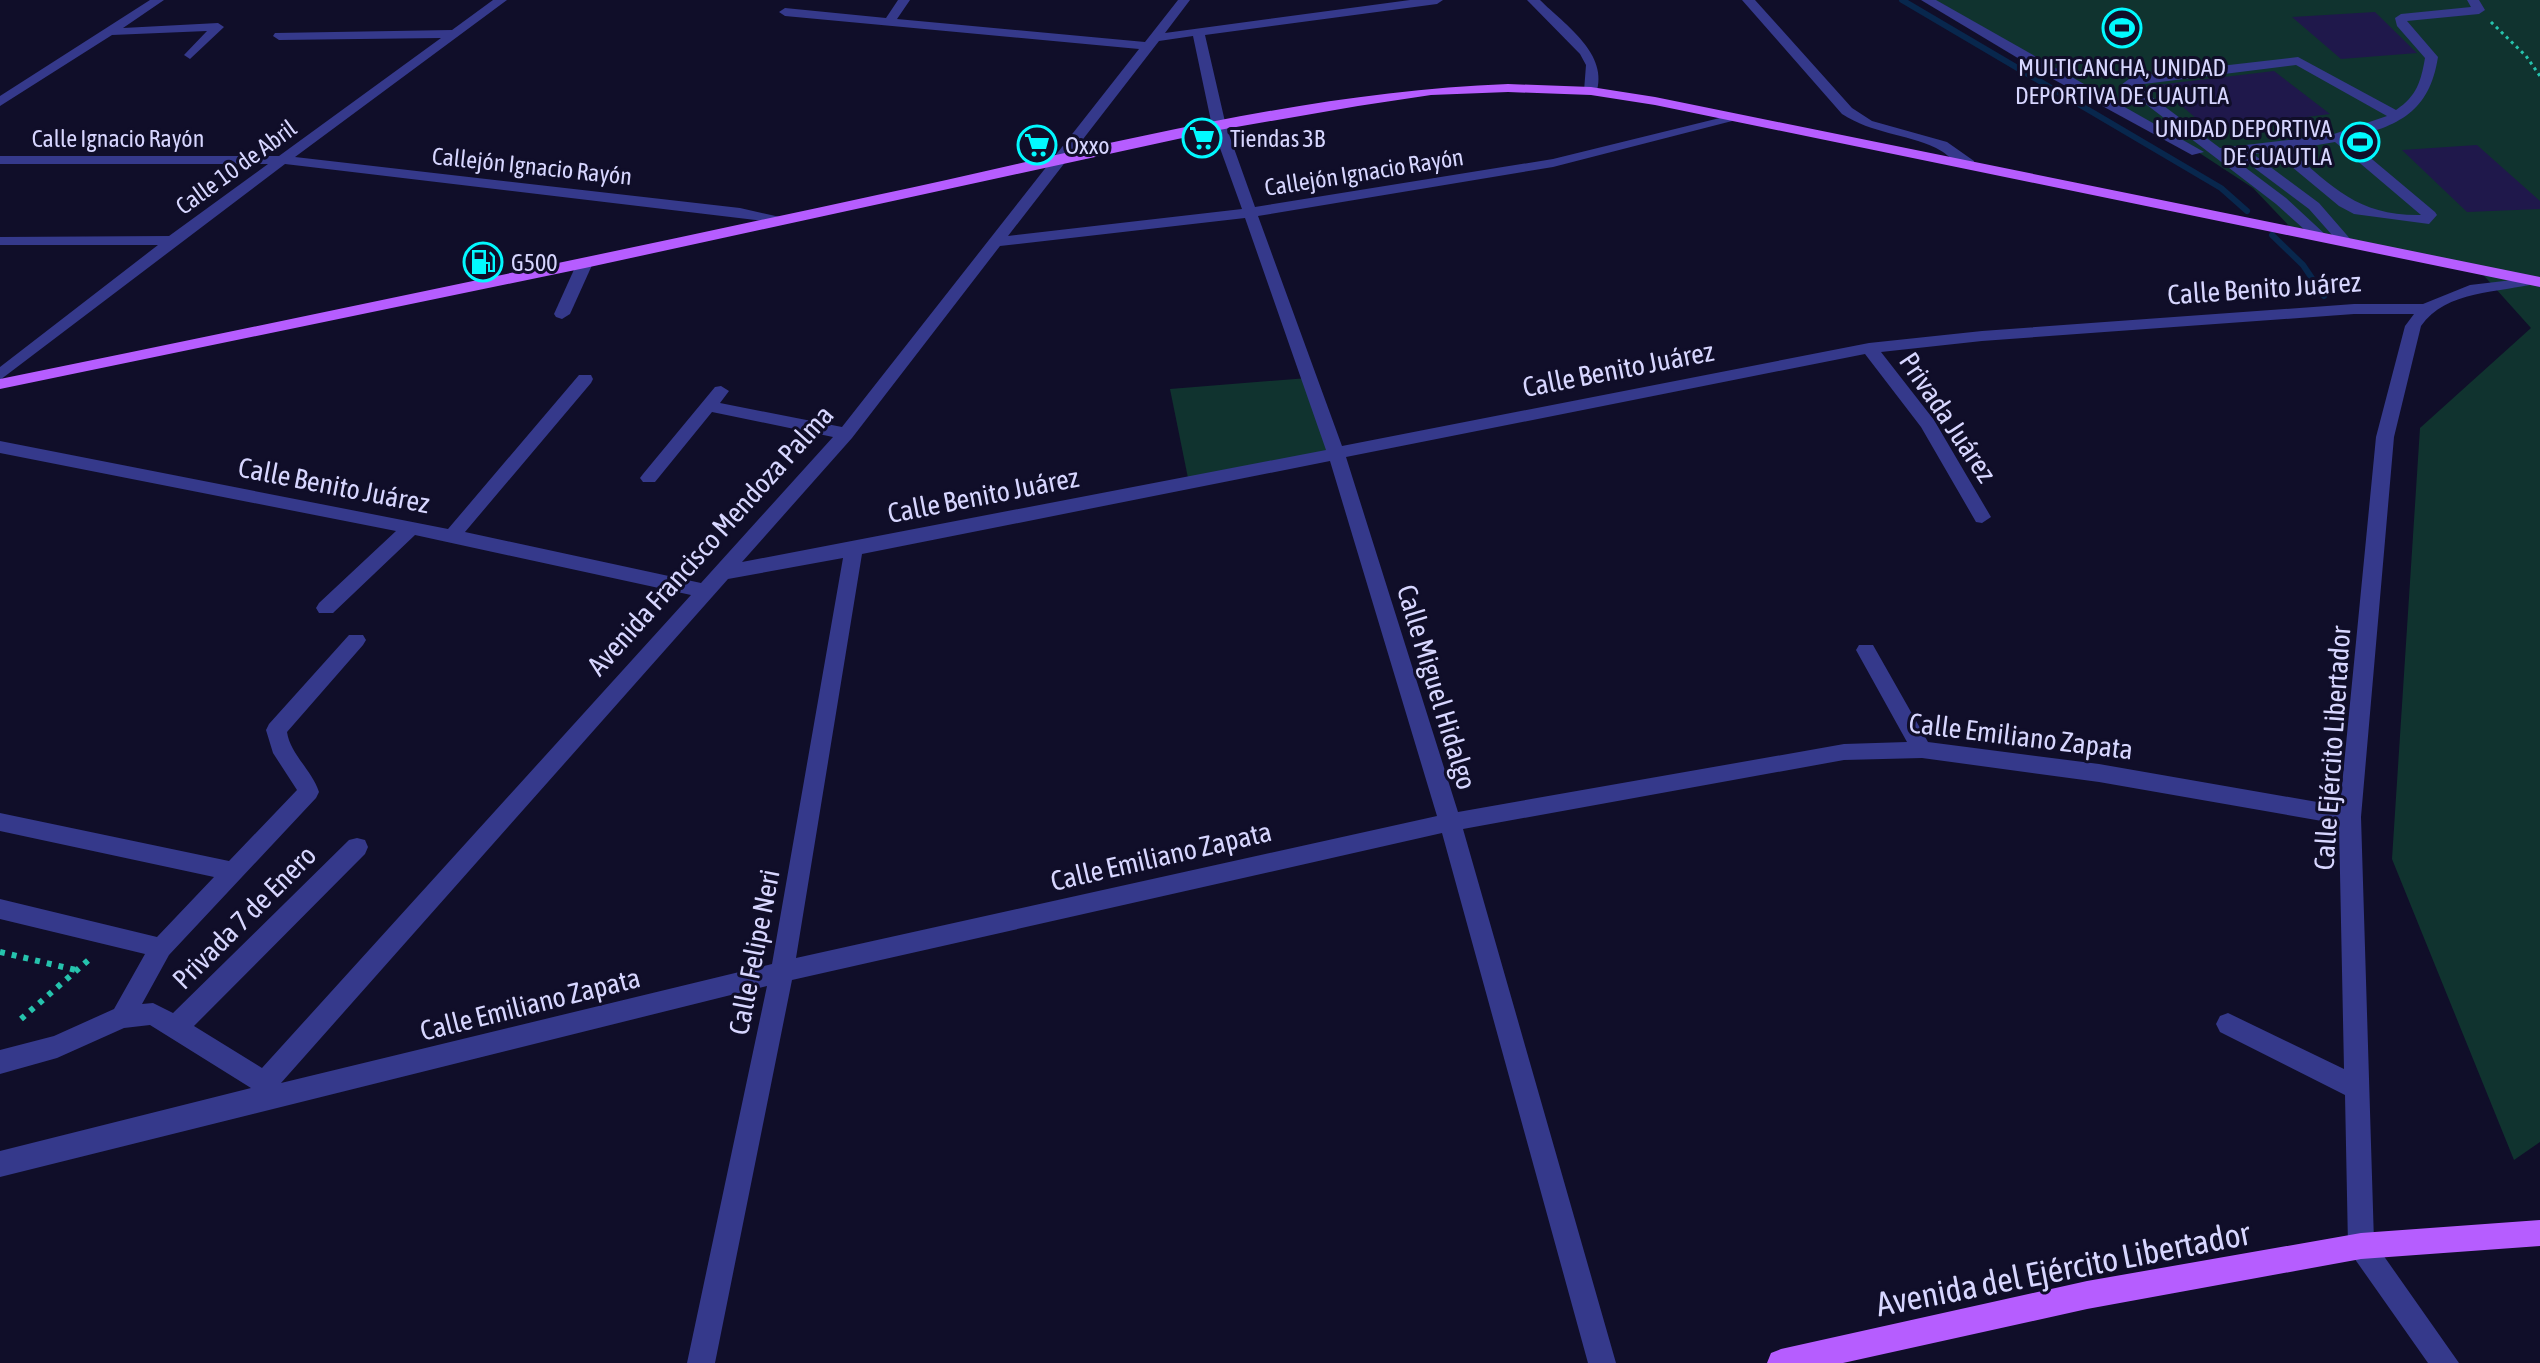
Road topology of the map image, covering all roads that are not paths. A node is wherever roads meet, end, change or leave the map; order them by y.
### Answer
1 (158, 0) edge
2 (501, 0) edge
3 (904, 0) edge
4 (1184, 0) edge
5 (1437, 0) edge
6 (1533, 0) edge
7 (1748, 0) edge
8 (1927, 0) edge
9 (1388, 4) edge
10 (2476, 5) edge
11 (785, 12) dead end
12 (889, 22) junction
13 (113, 32) junction
14 (455, 34) junction
15 (1199, 34) junction
16 (279, 36) dead end
17 (1150, 42) junction
18 (190, 55) dead end
19 (1591, 91) junction
20 (0, 102) edge
21 (2398, 116) junction
22 (1731, 117) junction
23 (1219, 126) junction
24 (2340, 139) junction
25 (2276, 146) junction
26 (2240, 151) junction
27 (2215, 153) junction
28 (0, 160) edge
29 (284, 160) junction
30 (1059, 161) junction
31 (1969, 164) junction
32 (1248, 213) junction
33 (775, 220) junction
34 (2293, 230) junction
35 (2320, 236) junction
36 (173, 240) junction
37 (0, 241) edge
38 (2345, 241) junction
39 (998, 242) junction
40 (585, 263) junction
41 (2536, 281) edge
42 (2425, 309) junction
43 (562, 314) dead end
44 (1869, 348) junction
45 (0, 375) edge
46 (585, 379) dead end
47 (0, 384) edge
48 (721, 391) dead end
49 (708, 406) junction
50 (846, 434) junction
51 (0, 447) edge
52 (1336, 453) junction
53 (649, 478) dead end
54 (1982, 517) dead end
55 (410, 529) junction
56 (452, 536) junction
57 (854, 549) junction
58 (721, 573) junction
59 (705, 591) junction
60 (326, 608) dead end
61 (356, 640) dead end
62 (1866, 650) dead end
63 (1922, 750) junction
64 (2350, 817) junction
65 (0, 822) edge
66 (1450, 822) junction
67 (357, 847) dead end
68 (233, 871) junction
69 (0, 909) edge
70 (161, 948) junction
71 (782, 972) junction
72 (122, 1017) junction
73 (2228, 1024) dead end
74 (174, 1029) junction
75 (0, 1062) edge
76 (2357, 1088) junction
77 (262, 1092) junction
78 (0, 1164) edge
79 (2540, 1233) edge
80 (2361, 1246) junction
81 (701, 1363) edge
82 (1602, 1363) edge
83 (1781, 1363) edge
84 (2445, 1363) edge

1 - 13 street
2 - 14 street, Calle 10 de Abril
3 - 12 street
4 - 17 street, Avenida Francisco Mendoza Palma
5 - 9 street
6 - 19 street
7 - 31 street
8 - 34 street
9 - 15 street
10 - 21 street
11 - 12 street
12 - 17 street
13 - 18 street
13 - 20 street
14 - 16 street
14 - 29 street, Calle 10 de Abril
15 - 17 street
15 - 23 street, Calle Miguel Hidalgo
17 - 30 street, Avenida Francisco Mendoza Palma
19 - 22 main road
19 - 23 main road
21 - 24 street
21 - 27 street
22 - 31 main road
22 - 32 street, Callejón Ignacio Rayón
23 - 30 main road
23 - 32 street, Calle Miguel Hidalgo
24 - 25 street
24 - 25 street
25 - 26 street
26 - 27 street
26 - 38 street
27 - 35 street
28 - 29 street, Calle Ignacio Rayón
29 - 33 street, Callejón Ignacio Rayón
29 - 36 street, Calle 10 de Abril
30 - 33 main road
30 - 39 street, Avenida Francisco Mendoza Palma
31 - 34 main road
32 - 39 street, Callejón Ignacio Rayón
32 - 52 street, Calle Miguel Hidalgo
33 - 40 main road
34 - 35 main road
35 - 38 main road
36 - 37 street
36 - 45 street, Calle 10 de Abril
38 - 41 main road
39 - 50 street, Avenida Francisco Mendoza Palma
40 - 43 street
40 - 47 main road
41 - 42 street, Calle Benito Juárez
42 - 44 street, Calle Benito Juárez
42 - 64 street, Calle Ejército Libertador
44 - 52 street, Calle Benito Juárez
44 - 54 street, Privada Juárez
46 - 56 street
48 - 49 street
49 - 50 street
49 - 53 street
50 - 58 street, Avenida Francisco Mendoza Palma
51 - 55 street, Calle Benito Juárez
52 - 57 street, Calle Benito Juárez
52 - 66 street, Calle Miguel Hidalgo
55 - 56 street, Calle Benito Juárez
55 - 60 street
56 - 59 street, Calle Benito Juárez
57 - 58 street, Calle Benito Juárez
57 - 71 street, Calle Felipe Neri
58 - 59 street, Avenida Francisco Mendoza Palma
59 - 77 street, Avenida Francisco Mendoza Palma
61 - 68 street
62 - 63 street
63 - 64 street, Calle Emiliano Zapata
63 - 66 street, Calle Emiliano Zapata
64 - 76 street, Calle Ejército Libertador
65 - 68 street
66 - 71 street, Calle Emiliano Zapata
66 - 82 street, Calle Miguel Hidalgo
67 - 74 street, Privada 7 de Enero
68 - 70 street
69 - 70 street
70 - 72 street
71 - 77 street, Calle Emiliano Zapata
71 - 81 street, Calle Felipe Neri
72 - 74 street
72 - 75 street
73 - 76 street
74 - 77 street
76 - 80 street, Calle Ejército Libertador
77 - 78 street, Calle Emiliano Zapata
79 - 80 main road, Avenida del Ejército Libertador
80 - 83 main road, Avenida del Ejército Libertador
80 - 84 street

